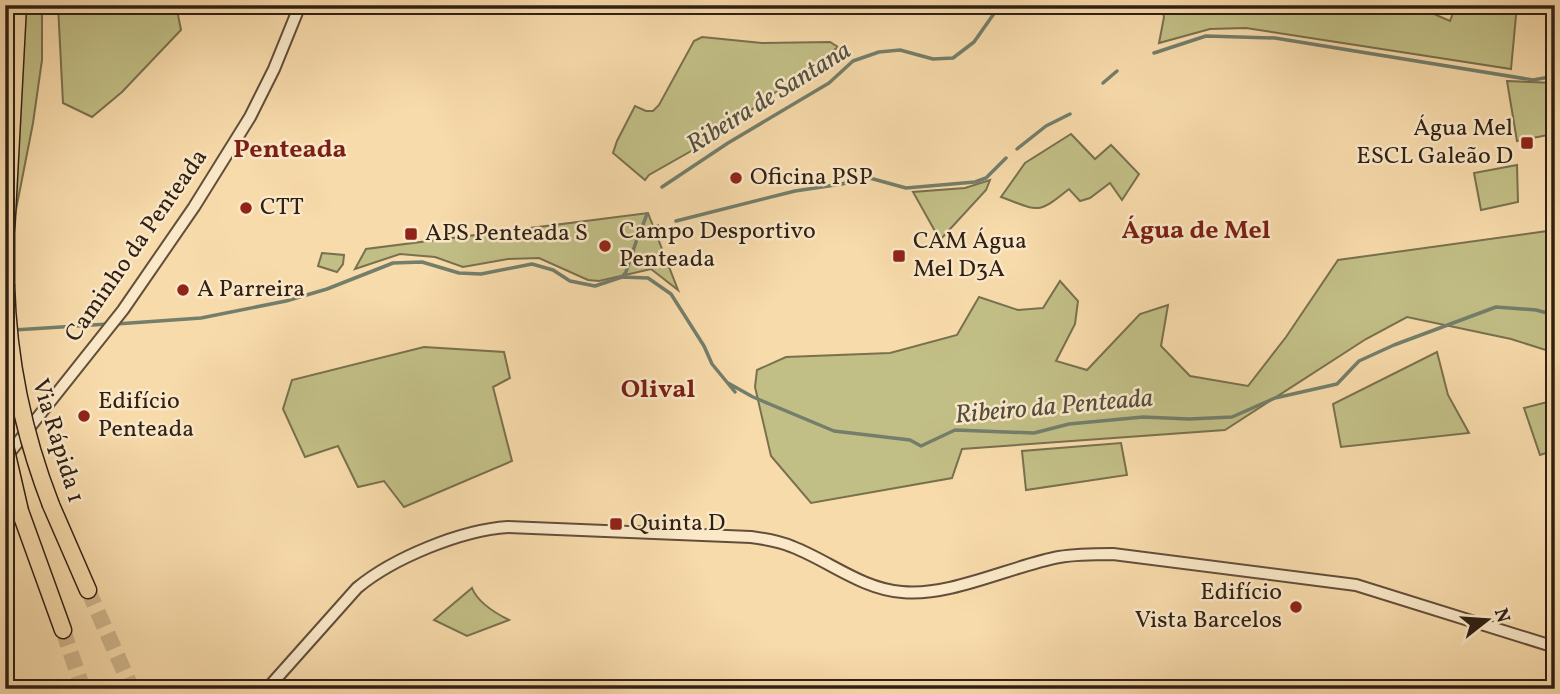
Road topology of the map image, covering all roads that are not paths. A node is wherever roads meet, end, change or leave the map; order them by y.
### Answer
1 (18, 5) edge
2 (300, 5) edge
3 (6, 285) edge
4 (5, 446) edge
5 (5, 458) edge
6 (88, 590) tunnel mouth
7 (63, 629) tunnel mouth
8 (1555, 647) edge
9 (267, 689) edge

1 - 3 highway, Via Rápida 1
2 - 5 street, Caminho da Penteada
3 - 6 highway, Via Rápida 1, bridge
4 - 7 highway, Via Rápida 1, bridge
8 - 9 street

